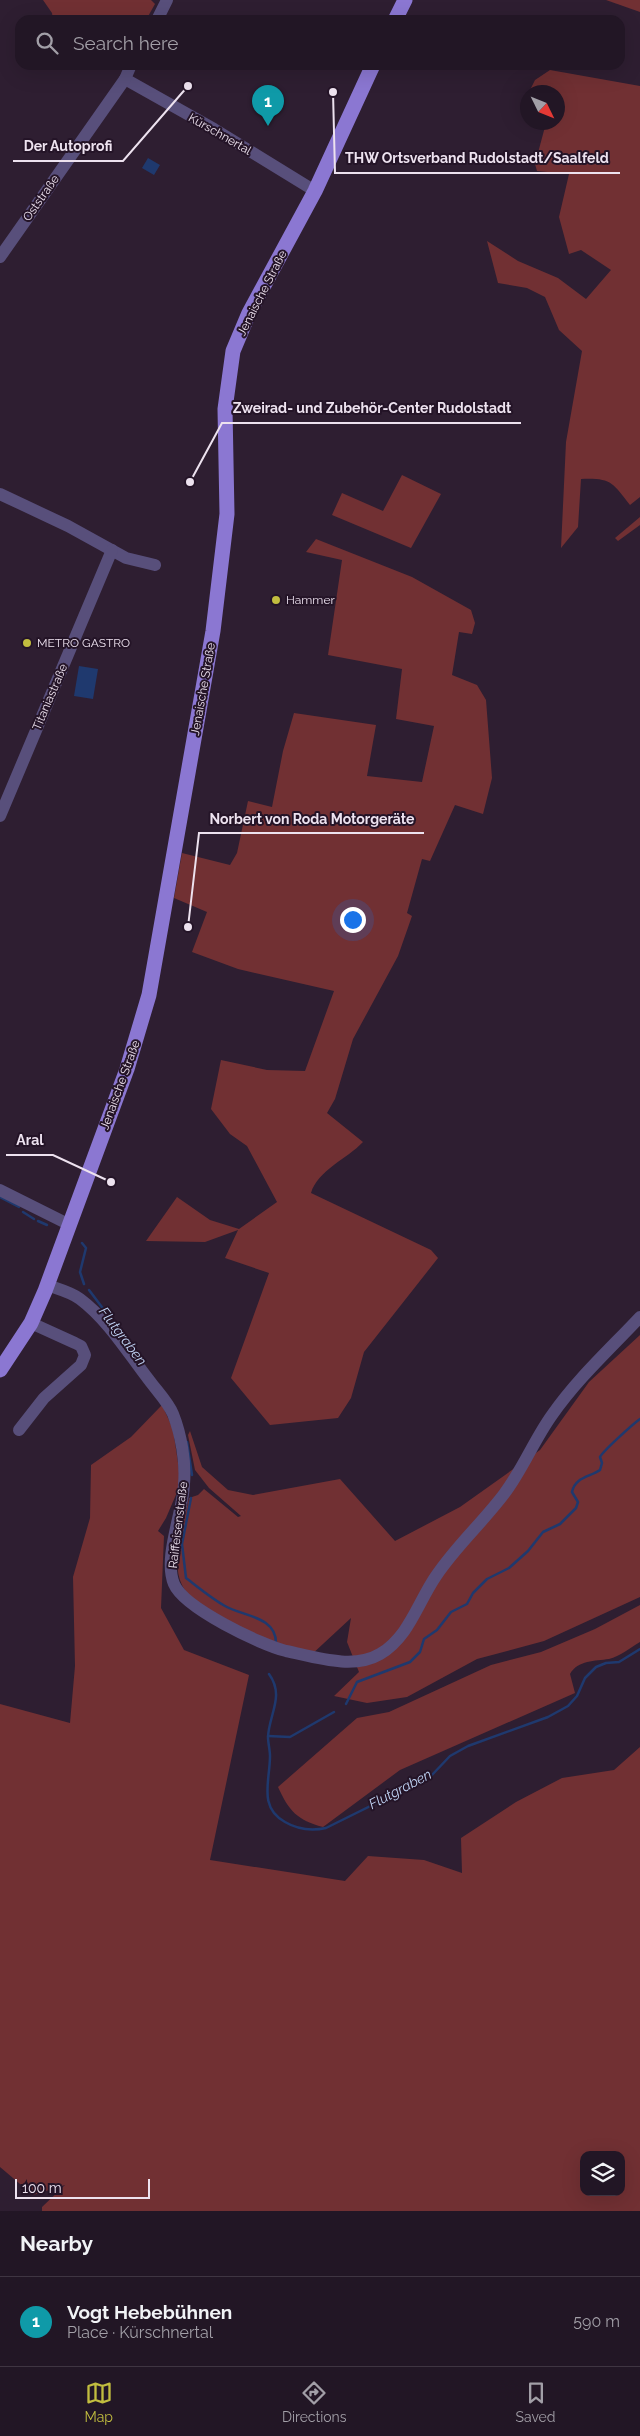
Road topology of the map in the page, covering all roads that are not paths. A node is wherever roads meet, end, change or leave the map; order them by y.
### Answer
1 (167, 0) edge
2 (405, 0) edge
3 (160, 15) edge
4 (398, 15) edge
5 (129, 70) edge
6 (371, 70) edge
7 (125, 79) junction
8 (315, 190) junction
9 (0, 257) edge
10 (0, 494) edge
11 (112, 550) junction
12 (155, 565) dead end
13 (0, 816) edge
14 (0, 1190) edge
15 (70, 1225) junction
16 (48, 1284) junction
17 (640, 1317) edge
18 (31, 1323) junction
19 (0, 1370) edge
20 (19, 1430) dead end

1 - 3 street
2 - 4 main road
5 - 7 street, Oststraße
6 - 8 main road, Jenaische Straße
7 - 8 street, Kürschnertal
7 - 9 street, Oststraße
8 - 15 main road, Jenaische Straße
10 - 11 street
11 - 12 street
11 - 13 street, Titaniastraße
14 - 15 street
15 - 16 main road, Jenaische Straße
16 - 17 street, Raiffeisenstraße
16 - 18 main road, Jenaische Straße
18 - 19 main road, Jenaische Straße
18 - 20 street

